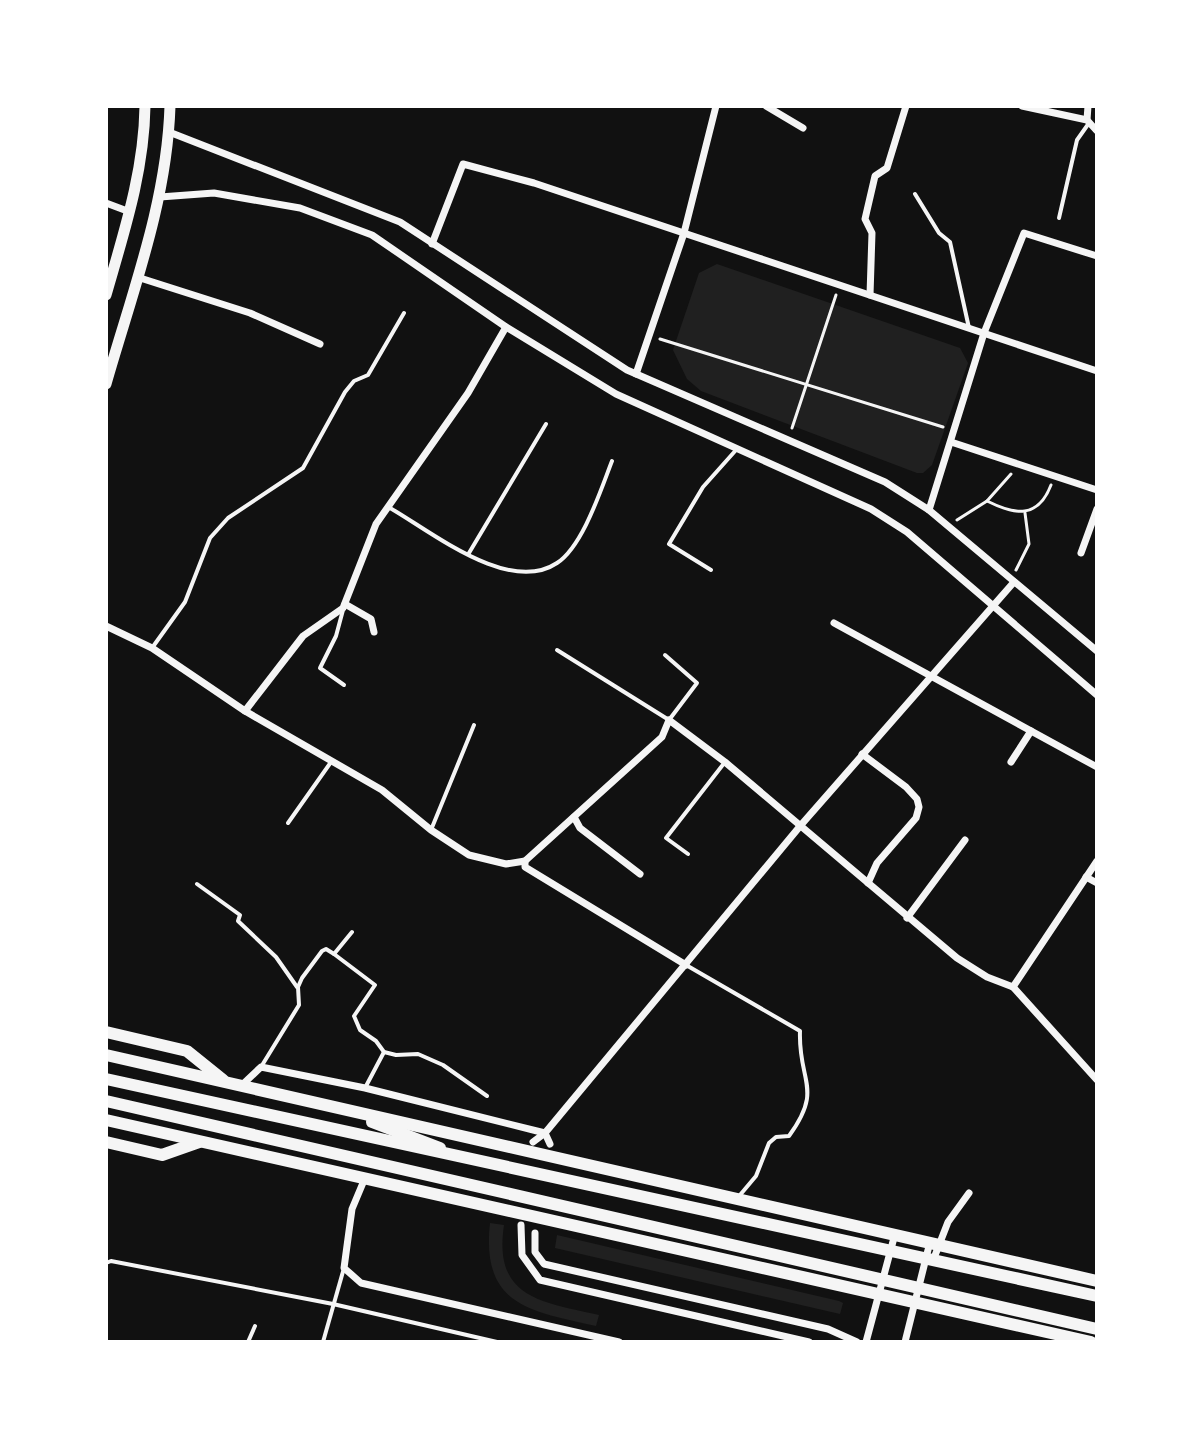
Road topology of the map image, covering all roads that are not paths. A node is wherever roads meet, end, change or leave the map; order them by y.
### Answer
1 (145, 106) edge
2 (170, 106) edge
3 (716, 106) edge
4 (766, 106) edge
5 (906, 106) edge
6 (1022, 106) edge
7 (1088, 106) edge
8 (1088, 122) junction
9 (803, 128) dead end
10 (1097, 131) edge
11 (169, 132) junction
12 (915, 194) dead end
13 (160, 197) junction
14 (106, 203) edge
15 (130, 212) junction
16 (1059, 218) dead end
17 (684, 233) junction
18 (432, 244) junction
19 (1097, 256) edge
20 (137, 277) junction
21 (106, 295) edge
22 (870, 295) junction
23 (404, 313) dead end
24 (506, 327) junction
25 (969, 328) junction
26 (984, 333) junction
27 (320, 344) dead end
28 (1097, 371) edge
29 (636, 374) junction
30 (106, 384) edge
31 (546, 424) dead end
32 (951, 442) junction
33 (736, 450) junction
34 (612, 461) dead end
35 (1097, 490) edge
36 (390, 508) junction
37 (1097, 509) edge
38 (929, 510) junction
39 (468, 553) junction
40 (1081, 553) dead end
41 (711, 570) dead end
42 (1012, 580) junction
43 (344, 606) junction
44 (994, 606) junction
45 (834, 623) dead end
46 (106, 626) edge
47 (374, 632) dead end
48 (152, 648) junction
49 (557, 650) dead end
50 (1097, 651) edge
51 (665, 655) dead end
52 (929, 675) junction
53 (344, 685) dead end
54 (1097, 695) edge
55 (245, 711) junction
56 (669, 720) junction
57 (474, 725) dead end
58 (1031, 731) junction
59 (862, 754) junction
60 (331, 762) junction
61 (725, 762) junction
62 (1011, 762) dead end
63 (1097, 767) edge
64 (574, 817) junction
65 (288, 823) dead end
66 (801, 825) junction
67 (431, 830) junction
68 (965, 840) dead end
69 (688, 854) dead end
70 (525, 861) junction
71 (1097, 861) edge
72 (640, 874) dead end
73 (1086, 877) junction
74 (868, 883) junction
75 (1097, 883) edge
76 (197, 884) dead end
77 (907, 918) junction
78 (352, 932) dead end
79 (334, 954) junction
80 (686, 965) junction
81 (298, 987) junction
82 (1013, 987) junction
83 (106, 1032) edge
84 (384, 1052) junction
85 (106, 1055) edge
86 (261, 1067) junction
87 (106, 1079) edge
88 (1097, 1080) edge
89 (225, 1081) junction
90 (242, 1085) junction
91 (365, 1088) junction
92 (487, 1096) dead end
93 (106, 1101) edge
94 (333, 1107) junction
95 (106, 1120) edge
96 (545, 1133) junction
97 (106, 1142) edge
98 (199, 1142) junction
99 (533, 1142) dead end
100 (550, 1144) dead end
101 (477, 1163) junction
102 (365, 1178) junction
103 (460, 1181) junction
104 (969, 1193) dead end
105 (738, 1197) junction
106 (521, 1225) dead end
107 (535, 1233) dead end
108 (895, 1234) junction
109 (935, 1243) junction
110 (891, 1250) junction
111 (930, 1258) junction
112 (106, 1263) edge
113 (344, 1268) junction
114 (1097, 1281) edge
115 (882, 1282) junction
116 (918, 1290) junction
117 (879, 1296) junction
118 (1097, 1296) edge
119 (333, 1304) junction
120 (915, 1304) junction
121 (255, 1326) dead end
122 (1097, 1329) edge
123 (248, 1342) edge
124 (323, 1342) edge
125 (497, 1342) edge
126 (619, 1342) edge
127 (809, 1342) edge
128 (857, 1342) edge
129 (866, 1342) edge
130 (905, 1342) edge
131 (1091, 1342) edge

1 - 15 main road
2 - 11 main road
3 - 17 street
4 - 9 street
5 - 22 street
6 - 8 street
7 - 8 street
8 - 10 street
8 - 16 lane
11 - 13 main road
11 - 18 street
12 - 25 lane
13 - 20 main road
13 - 24 street
14 - 15 street
15 - 21 main road
17 - 18 street
17 - 22 street
17 - 29 street
18 - 29 street
19 - 26 street
20 - 27 street
20 - 30 main road
22 - 25 street
23 - 48 lane
24 - 33 street
24 - 36 street
25 - 26 street
26 - 28 street
26 - 32 street
29 - 38 street
31 - 39 lane
32 - 35 street
32 - 38 street
33 - 41 lane
33 - 44 street
34 - 39 lane
36 - 39 lane
36 - 43 street
37 - 40 street
38 - 42 street
42 - 44 street
42 - 50 street
43 - 47 street
43 - 53 lane
43 - 55 street
44 - 52 street
44 - 54 street
45 - 52 street
46 - 48 street
48 - 55 street
49 - 56 lane
51 - 56 lane
52 - 58 street
52 - 59 street
55 - 60 street
56 - 61 street
56 - 64 street
57 - 67 lane
58 - 62 street
58 - 63 street
59 - 66 street
59 - 74 street
60 - 65 lane
60 - 67 street
61 - 66 street
61 - 69 lane
64 - 70 street
64 - 72 street
66 - 74 street
66 - 80 street
67 - 70 street
68 - 77 street
70 - 80 street
71 - 73 street
73 - 75 street
73 - 82 street
74 - 77 street
76 - 81 lane
77 - 82 street
78 - 79 lane
79 - 81 lane
79 - 84 lane
80 - 96 street
80 - 105 lane
81 - 86 lane
82 - 88 street
83 - 89 highway
84 - 91 lane
84 - 92 lane
85 - 89 highway
86 - 90 street
86 - 91 street
87 - 101 highway
89 - 90 highway
90 - 94 highway
91 - 96 street
93 - 103 highway
94 - 101 highway
94 - 105 highway
95 - 98 highway
96 - 99 street
96 - 100 street
97 - 98 highway
98 - 102 highway
101 - 110 highway
102 - 103 highway
102 - 113 street
102 - 117 highway
103 - 115 highway
104 - 109 street
105 - 108 highway
106 - 127 street
107 - 128 street
108 - 109 highway
108 - 110 street
109 - 111 street
109 - 114 highway
110 - 111 highway
110 - 115 street
111 - 116 street
111 - 118 highway
112 - 119 lane
113 - 119 lane
113 - 126 street
115 - 116 highway
115 - 117 street
116 - 120 street
116 - 122 highway
117 - 120 highway
117 - 129 street
119 - 124 lane
119 - 125 lane
120 - 130 street
120 - 131 highway
121 - 123 lane

